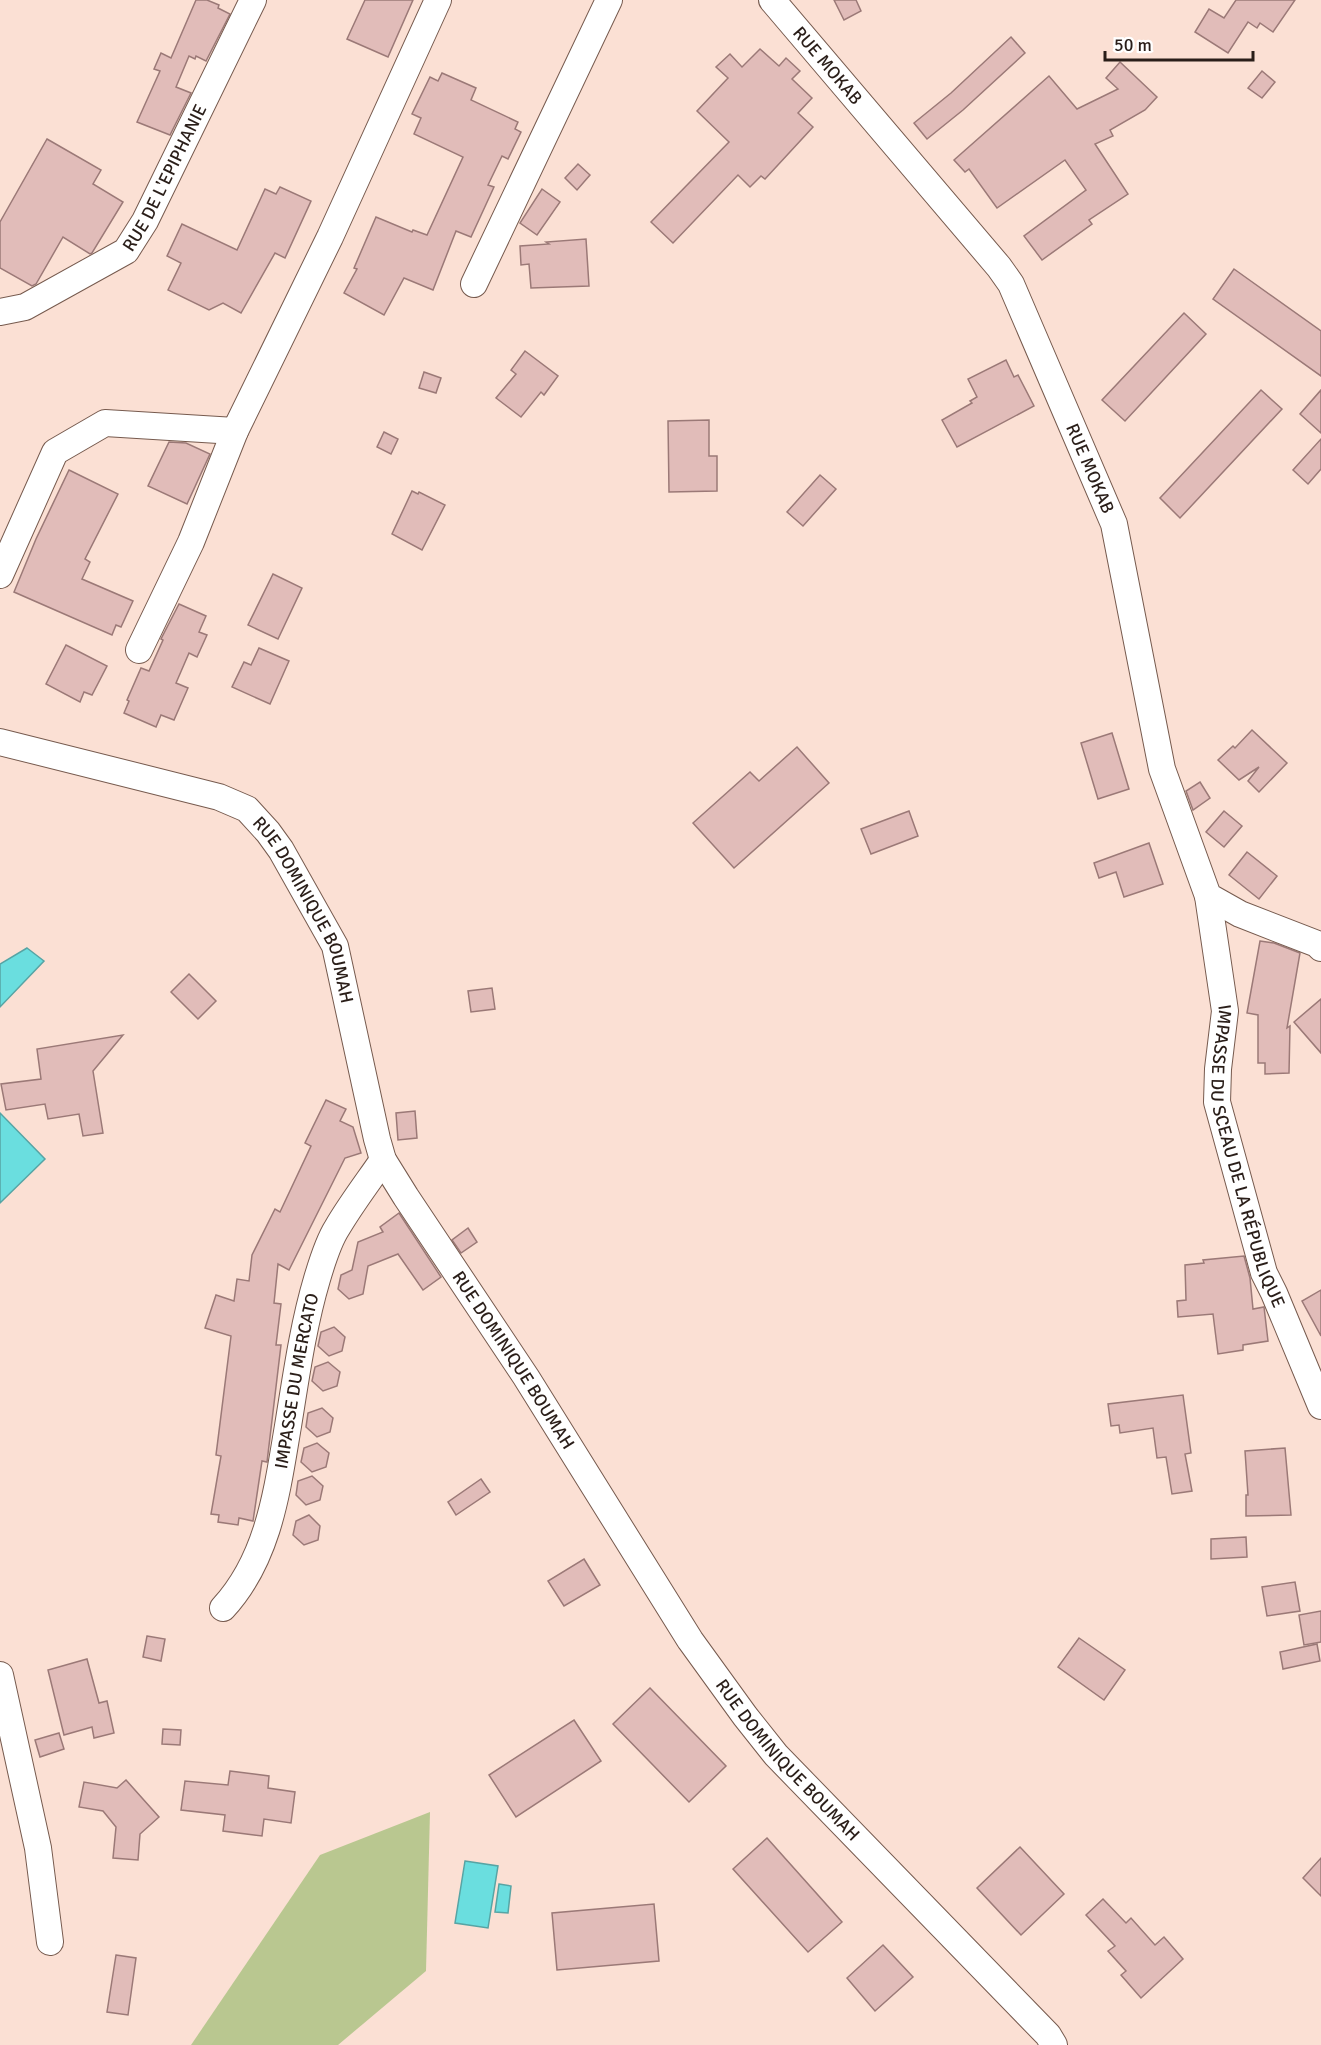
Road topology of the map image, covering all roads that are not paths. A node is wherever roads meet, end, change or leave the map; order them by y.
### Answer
1 (253, 0) edge
2 (438, 0) edge
3 (609, 0) edge
4 (772, 0) edge
5 (474, 284) dead end
6 (0, 312) edge
7 (235, 431) junction
8 (0, 574) edge
9 (139, 650) dead end
10 (0, 742) edge
11 (1208, 897) junction
12 (1321, 948) edge
13 (383, 1160) junction
14 (1321, 1406) edge
15 (223, 1608) dead end
16 (0, 1675) edge
17 (50, 1942) dead end
18 (1054, 2045) edge

1 - 6 street, RUE DE L'EPIPHANIE
2 - 7 street
3 - 5 street
4 - 11 street, RUE MOKAB
7 - 8 street
7 - 9 street
10 - 13 street, RUE DOMINIQUE BOUMAH
11 - 12 street
11 - 14 street, IMPASSE DU SCEAU DE LA RÉPUBLIQUE
13 - 15 street, IMPASSE DU MERCATO
13 - 18 street, RUE DOMINIQUE BOUMAH
16 - 17 street

